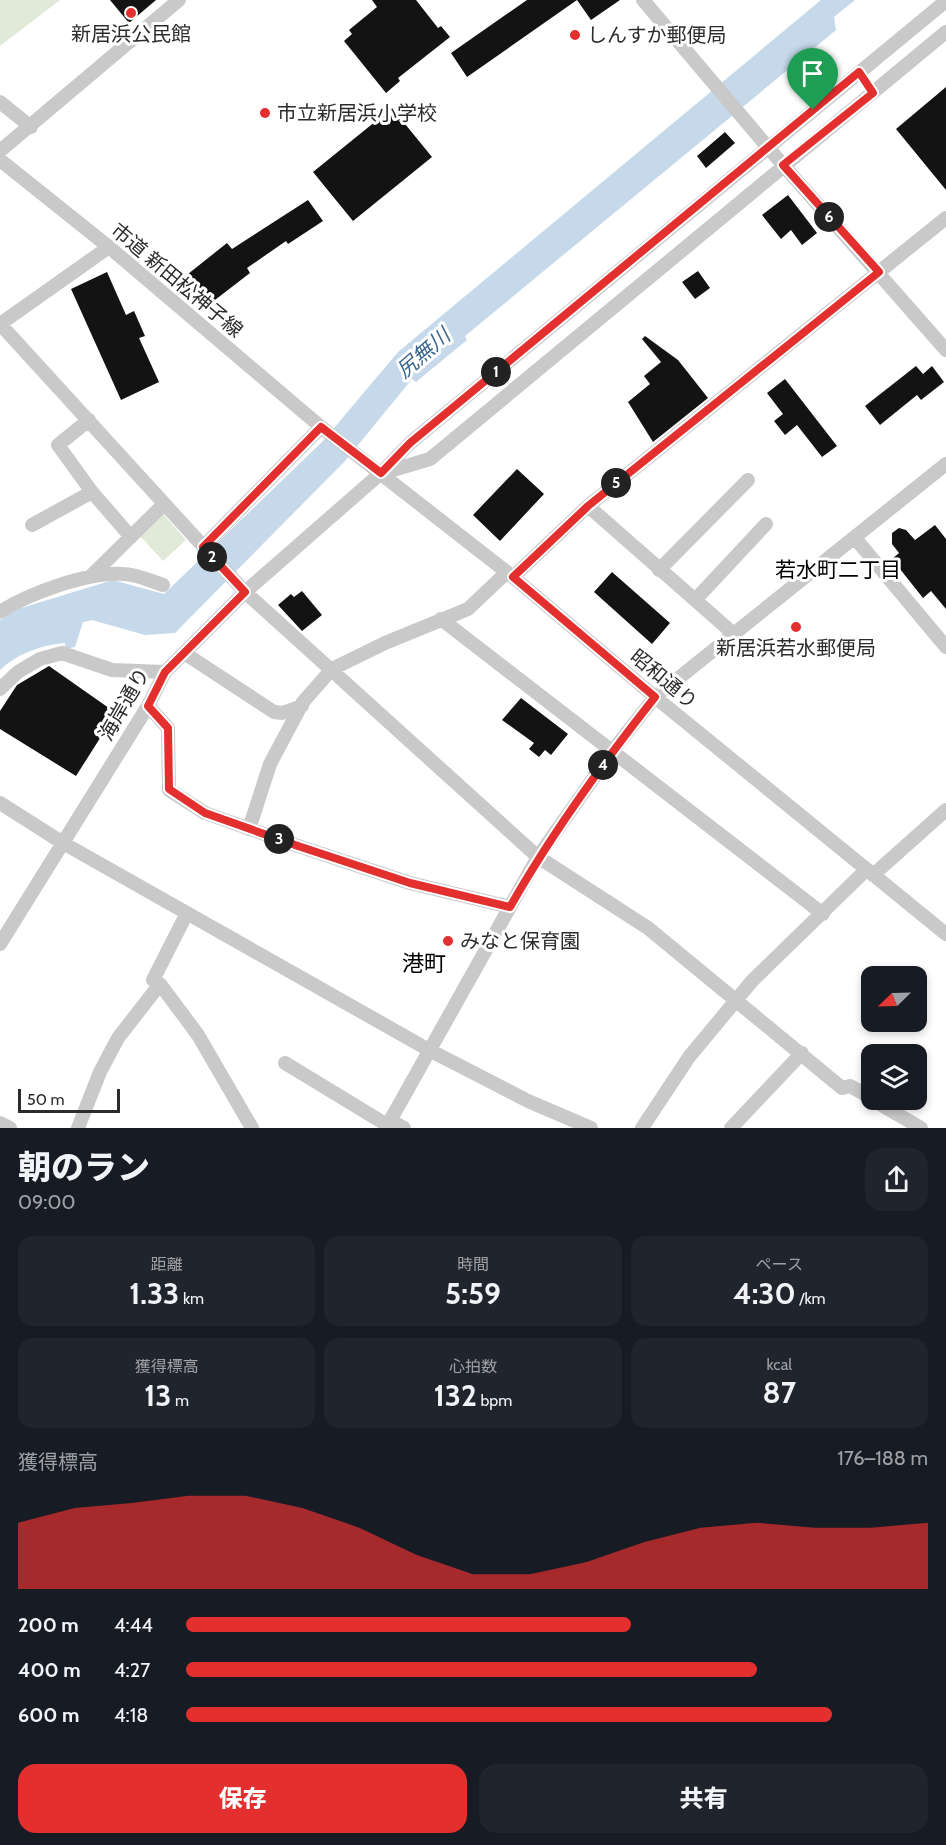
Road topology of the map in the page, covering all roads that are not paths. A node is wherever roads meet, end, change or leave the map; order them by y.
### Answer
1 (179, 0) edge
2 (643, 0) edge
3 (946, 1) edge
4 (946, 32) edge
5 (859, 72) junction
6 (873, 93) junction
7 (0, 102) edge
8 (31, 127) junction
9 (768, 148) junction
10 (0, 151) edge
11 (0, 160) edge
12 (783, 165) junction
13 (946, 218) edge
14 (110, 247) junction
15 (879, 272) junction
16 (0, 324) edge
17 (946, 350) edge
18 (89, 420) junction
19 (324, 430) junction
20 (356, 454) joint
21 (946, 464) edge
22 (381, 473) junction
23 (748, 480) dead end
24 (92, 492) junction
25 (164, 504) junction
26 (588, 506) junction
27 (766, 524) dead end
28 (32, 525) dead end
29 (130, 537) junction
30 (855, 538) junction
31 (205, 549) junction
32 (659, 570) junction
33 (510, 575) junction
34 (90, 577) junction
35 (163, 585) dead end
36 (245, 592) junction
37 (695, 600) junction
38 (0, 612) edge
39 (441, 619) junction
40 (735, 635) junction
41 (946, 647) edge
42 (184, 653) junction
43 (332, 669) junction
44 (165, 672) junction
45 (0, 689) edge
46 (655, 697) junction
47 (148, 706) junction
48 (302, 706) junction
49 (614, 749) junction
50 (0, 803) edge
51 (946, 810) edge
52 (249, 829) junction
53 (63, 843) junction
54 (538, 857) junction
55 (869, 872) junction
56 (510, 907) junction
57 (187, 913) junction
58 (823, 914) junction
59 (946, 934) edge
60 (0, 944) edge
61 (160, 984) junction
62 (736, 1000) junction
63 (429, 1050) junction
64 (802, 1053) junction
65 (285, 1063) dead end
66 (861, 1092) edge
67 (891, 1110) edge
68 (0, 1124) edge
69 (388, 1124) edge
70 (9, 1128) edge
71 (78, 1128) edge
72 (252, 1128) edge
73 (404, 1128) edge
74 (591, 1128) edge
75 (642, 1128) edge
76 (731, 1128) edge
77 (921, 1128) edge

1 - 8 street
2 - 9 street
3 - 5 street, 海岸通り
4 - 6 street
5 - 6 street
5 - 9 street, 海岸通り
6 - 12 street
7 - 8 street
8 - 10 street
9 - 12 street
9 - 22 street, 海岸通り
11 - 14 street, 市道 新田松神子線
12 - 15 street
12 - 22 street
13 - 15 street
14 - 16 street
14 - 19 street, 市道 新田松神子線
15 - 17 street
15 - 26 street
16 - 18 street
18 - 24 street
18 - 25 street
19 - 20 street, 市道 新田松神子線
19 - 31 street
20 - 22 street, 昭和通り
21 - 30 street
22 - 33 street, 昭和通り
22 - 36 street, 海岸通り
23 - 32 street
24 - 28 street
24 - 29 street
25 - 29 street
25 - 31 street
26 - 32 street
26 - 33 street
27 - 37 street
29 - 34 street
30 - 40 street
30 - 41 street
31 - 36 street
32 - 37 street
33 - 39 street
33 - 46 street, 昭和通り
34 - 35 street
34 - 38 street
36 - 42 street, 海岸通り
36 - 43 street
37 - 40 street
39 - 43 street
39 - 49 street
40 - 46 street
42 - 44 street, 海岸通り
42 - 48 street
43 - 48 street
43 - 54 street
44 - 45 street
44 - 47 street, 海岸通り
46 - 49 street
46 - 55 street, 昭和通り
47 - 52 street
47 - 53 street, 海岸通り
48 - 52 street
49 - 54 street
49 - 58 street
50 - 53 street
51 - 55 street
52 - 56 street
53 - 57 street
53 - 60 street, 海岸通り
54 - 56 street
54 - 62 street
55 - 58 street
55 - 59 street, 昭和通り
56 - 63 street
57 - 61 street
57 - 63 street
58 - 62 street
61 - 71 street
61 - 72 street
62 - 64 street
62 - 75 street
63 - 69 street
63 - 74 street
64 - 66 street
64 - 76 street
65 - 69 street
67 - 77 street
68 - 70 street
69 - 73 street

